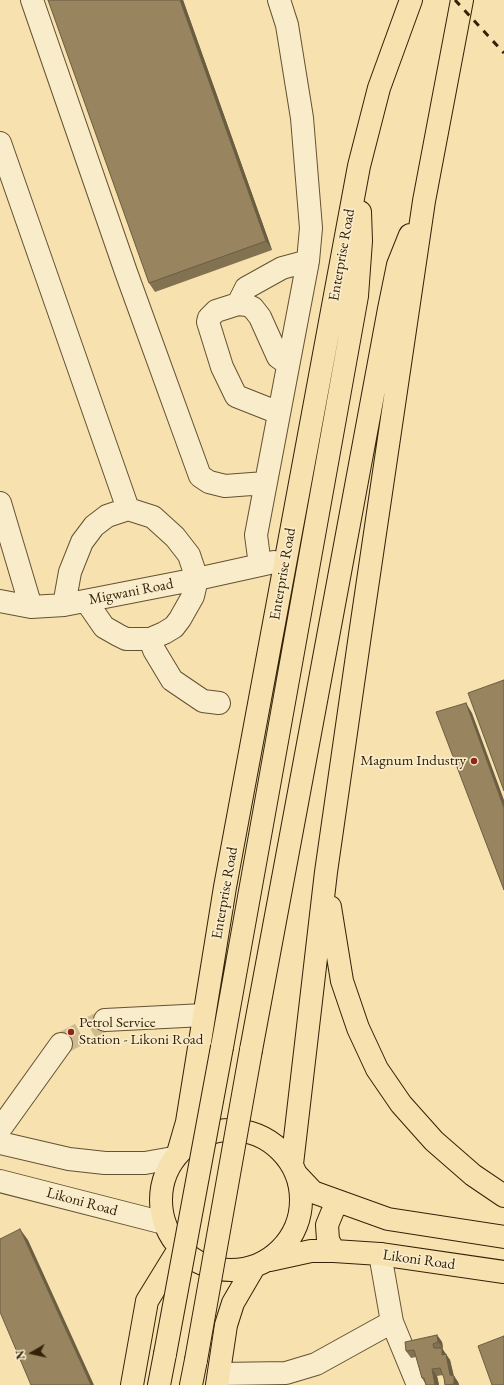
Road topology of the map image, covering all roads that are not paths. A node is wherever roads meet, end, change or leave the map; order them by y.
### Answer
1 (32, 0) edge
2 (279, 0) edge
3 (411, 0) edge
4 (462, 0) edge
5 (0, 143) edge
6 (359, 166) junction
7 (424, 201) junction
8 (308, 261) junction
9 (238, 304) junction
10 (288, 364) junction
11 (279, 413) junction
12 (265, 483) junction
13 (0, 503) edge
14 (128, 509) junction
15 (286, 559) junction
16 (260, 565) junction
17 (197, 580) junction
18 (86, 601) junction
19 (0, 602) edge
20 (64, 605) junction
21 (31, 607) junction
22 (150, 639) junction
23 (219, 703) dead end
24 (326, 872) junction
25 (204, 1015) junction
26 (105, 1020) tunnel mouth
27 (61, 1044) tunnel mouth
28 (0, 1129) edge
29 (0, 1143) edge
30 (175, 1156) junction
31 (294, 1169) junction
32 (0, 1181) edge
33 (504, 1196) edge
34 (341, 1203) junction
35 (164, 1223) junction
36 (504, 1237) edge
37 (179, 1248) junction
38 (334, 1251) junction
39 (380, 1254) junction
40 (261, 1264) junction
41 (504, 1272) edge
42 (392, 1322) junction
43 (218, 1380) edge
44 (132, 1385) edge
45 (159, 1385) edge
46 (191, 1385) edge
47 (418, 1385) edge

1 - 12 street
2 - 8 street
3 - 6 main road, Enterprise Road
4 - 7 main road
5 - 14 street
6 - 15 main road, Enterprise Road
6 - 45 main road, bridge
7 - 24 main road
7 - 46 main road, bridge
8 - 9 street
8 - 10 street
9 - 10 street
9 - 11 street
10 - 11 street
11 - 12 street
12 - 16 street
13 - 21 street
14 - 17 street
14 - 20 street, Migwani Road
15 - 16 street, Migwani Road
15 - 25 main road, Enterprise Road
16 - 17 street, Migwani Road
17 - 18 street, Migwani Road
17 - 22 street
18 - 20 street, Migwani Road
18 - 22 street
19 - 21 street, Migwani Road
20 - 21 street, Migwani Road
22 - 23 street
24 - 31 main road
24 - 33 main road
25 - 26 street
25 - 30 main road, Enterprise Road
27 - 28 street
29 - 30 street
30 - 31 main road
30 - 35 main road
31 - 34 main road
31 - 40 main road
32 - 35 street, Likoni Road
34 - 36 main road
34 - 38 main road
35 - 37 main road
37 - 40 main road
37 - 44 main road
38 - 39 main road, Likoni Road
38 - 40 main road, Likoni Road
39 - 41 main road, Likoni Road
39 - 42 street
40 - 43 main road
42 - 43 street
42 - 47 street

